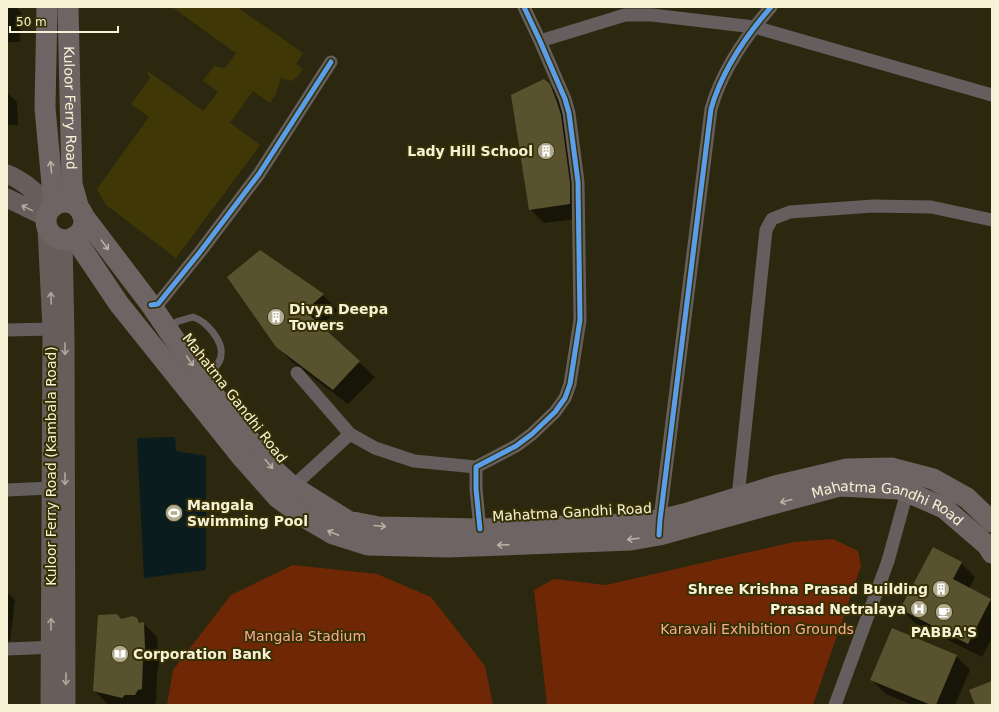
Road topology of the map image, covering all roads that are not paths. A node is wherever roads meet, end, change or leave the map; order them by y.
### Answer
1 (47, 7) edge
2 (68, 7) edge
3 (524, 7) edge
4 (771, 7) edge
5 (754, 27) junction
6 (540, 41) junction
7 (331, 62) dead end
8 (992, 94) edge
9 (7, 174) edge
10 (7, 198) edge
11 (80, 211) junction
12 (992, 220) edge
13 (56, 222) junction
14 (151, 305) junction
15 (166, 327) junction
16 (52, 329) junction
17 (7, 330) edge
18 (297, 373) dead end
19 (202, 379) junction
20 (350, 434) junction
21 (476, 467) junction
22 (51, 488) junction
23 (7, 490) edge
24 (286, 492) junction
25 (907, 492) junction
26 (738, 497) junction
27 (992, 522) edge
28 (480, 528) junction
29 (659, 528) junction
30 (992, 553) edge
31 (58, 647) junction
32 (7, 649) edge
33 (50, 705) edge
34 (66, 705) edge
35 (835, 705) edge

13 -> 1 main road, Kuloor Ferry Road
2 - 11 main road, Kuloor Ferry Road
3 - 6 street
4 - 5 street
5 - 6 street
5 - 8 street
5 - 29 street
6 - 21 street
7 - 14 street
9 - 13 main road
13 -> 10 main road
11 - 13 main road
11 - 13 main road
11 -> 14 main road, Mahatma Gandhi Road
12 - 26 street
16 -> 13 main road, Kuloor Ferry Road (Kambala Road)
13 - 24 main road, Mahatma Gandhi Road
13 -> 31 main road, Kuloor Ferry Road (Kambala Road)
14 - 15 main road, Mahatma Gandhi Road
15 -> 19 main road, Mahatma Gandhi Road
15 - 19 lane
16 - 17 street
16 - 22 main road, Kuloor Ferry Road (Kambala Road)
18 - 20 street
19 -> 24 main road, Mahatma Gandhi Road
20 - 21 street
20 - 24 street
21 - 28 street
22 - 23 street
31 -> 22 main road, Kuloor Ferry Road (Kambala Road)
24 -> 28 main road, Mahatma Gandhi Road
29 -> 24 main road, Mahatma Gandhi Road
25 -> 29 main road, Mahatma Gandhi Road
25 - 30 main road, Mahatma Gandhi Road
25 - 35 street
26 - 27 main road, Mahatma Gandhi Road
26 - 29 main road, Mahatma Gandhi Road
28 - 29 main road, Mahatma Gandhi Road
31 - 32 street
31 - 33 main road, Kuloor Ferry Road (Kambala Road)
31 -> 34 main road, Kuloor Ferry Road (Kambala Road)

